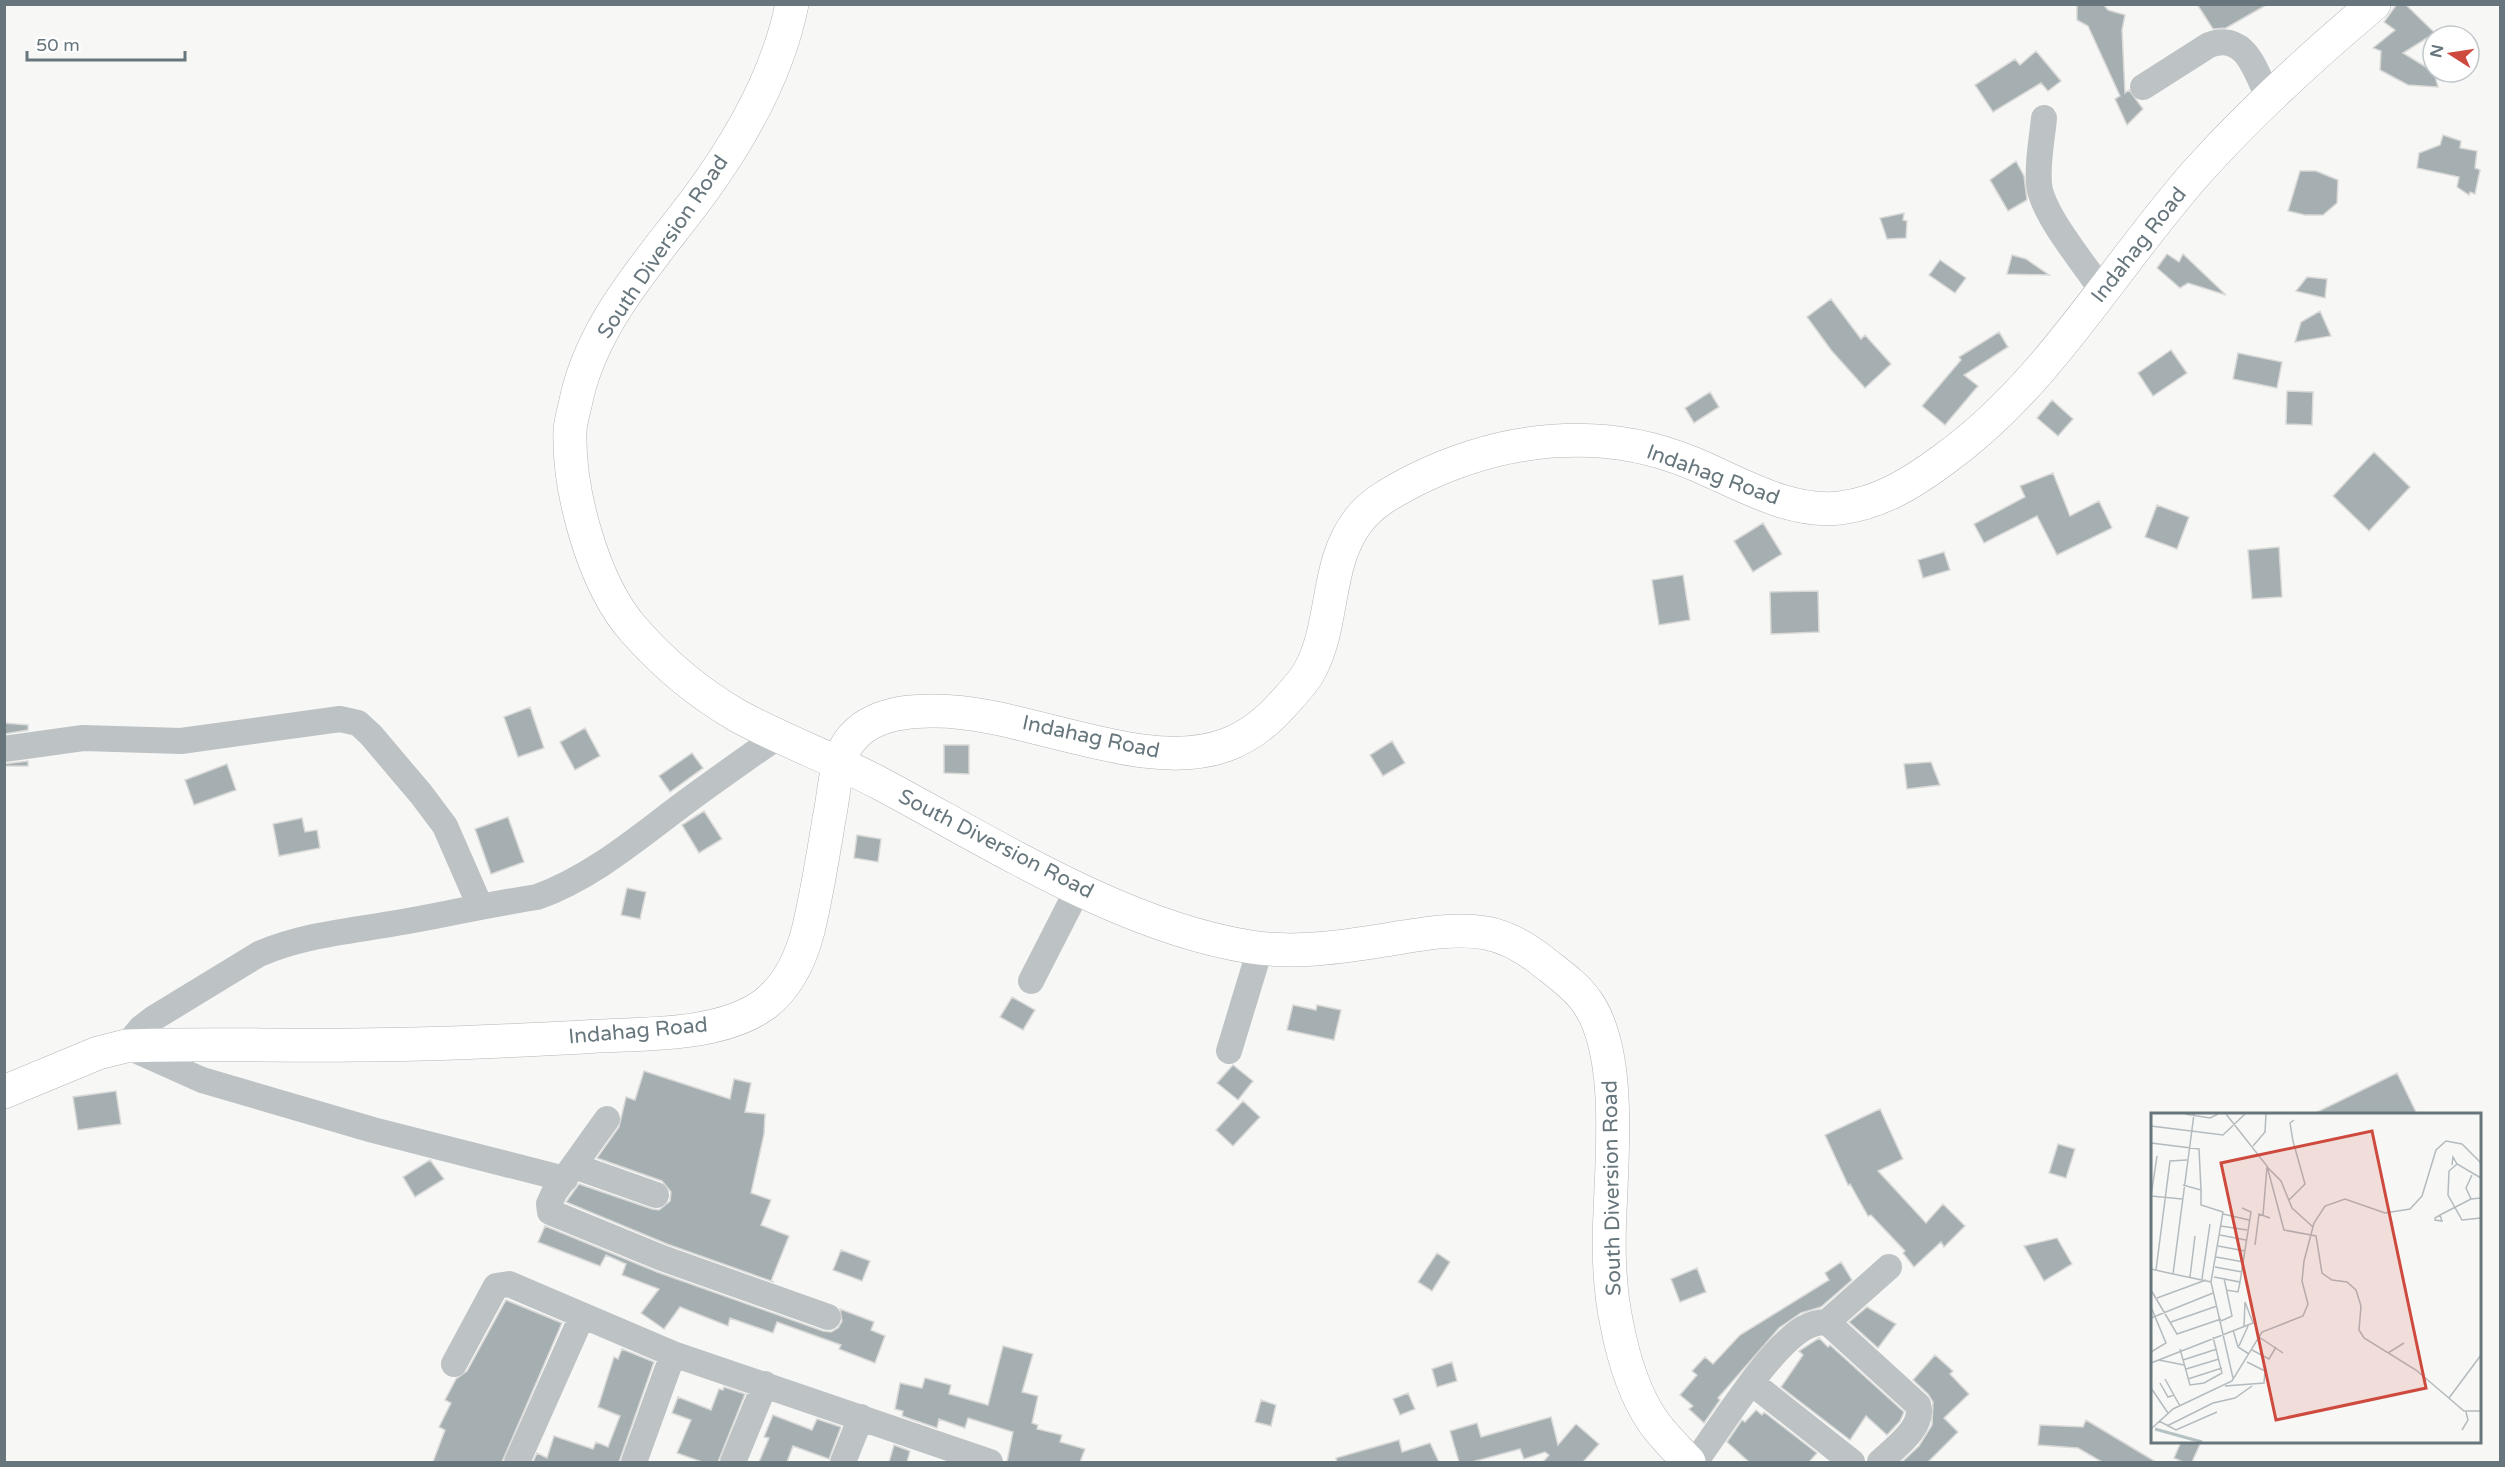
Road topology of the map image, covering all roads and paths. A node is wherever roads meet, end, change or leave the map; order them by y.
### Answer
1 (792, 4) edge
2 (2373, 4) edge
3 (2143, 87) dead end
4 (2268, 97) junction
5 (2044, 118) dead end
6 (2103, 292) junction
7 (780, 735) junction
8 (4, 749) edge
9 (839, 762) junction
10 (1078, 889) junction
11 (480, 906) junction
12 (1260, 948) junction
13 (1031, 981) dead end
14 (126, 1046) junction
15 (1229, 1051) dead end
16 (4, 1092) edge
17 (607, 1119) dead end
18 (569, 1173) junction
19 (656, 1195) dead end
20 (1889, 1267) dead end
21 (582, 1316) junction
22 (828, 1317) dead end
23 (1827, 1322) junction
24 (673, 1354) junction
25 (454, 1364) dead end
26 (1752, 1383) junction
27 (765, 1384) junction
28 (861, 1417) junction
29 (974, 1460) edge
30 (518, 1462) edge
31 (634, 1462) edge
32 (733, 1462) edge
33 (843, 1462) edge
34 (1689, 1462) edge
35 (1695, 1462) edge
36 (1852, 1462) edge
37 (1880, 1462) edge

1 - 7 main road, South Diversion Road
2 - 4 main road, Indahag Road
3 - 4 street
4 - 6 main road, Indahag Road
5 - 6 street
6 - 9 main road, Indahag Road
7 - 9 main road, South Diversion Road
7 - 11 street
8 - 11 street
9 - 10 main road, South Diversion Road
9 - 14 main road, Indahag Road
10 - 12 main road, South Diversion Road
10 - 13 street
11 - 14 street
12 - 15 street
12 - 34 main road, South Diversion Road
14 - 16 main road, Indahag Road
14 - 18 street
17 - 18 street
18 - 19 street
18 - 22 street
20 - 23 street
21 - 24 street
21 - 25 street
21 - 30 street
23 - 26 street
23 - 37 street
24 - 27 street
24 - 31 street
26 - 35 street
26 - 36 street
27 - 28 street
27 - 32 street
28 - 29 street
28 - 33 street

